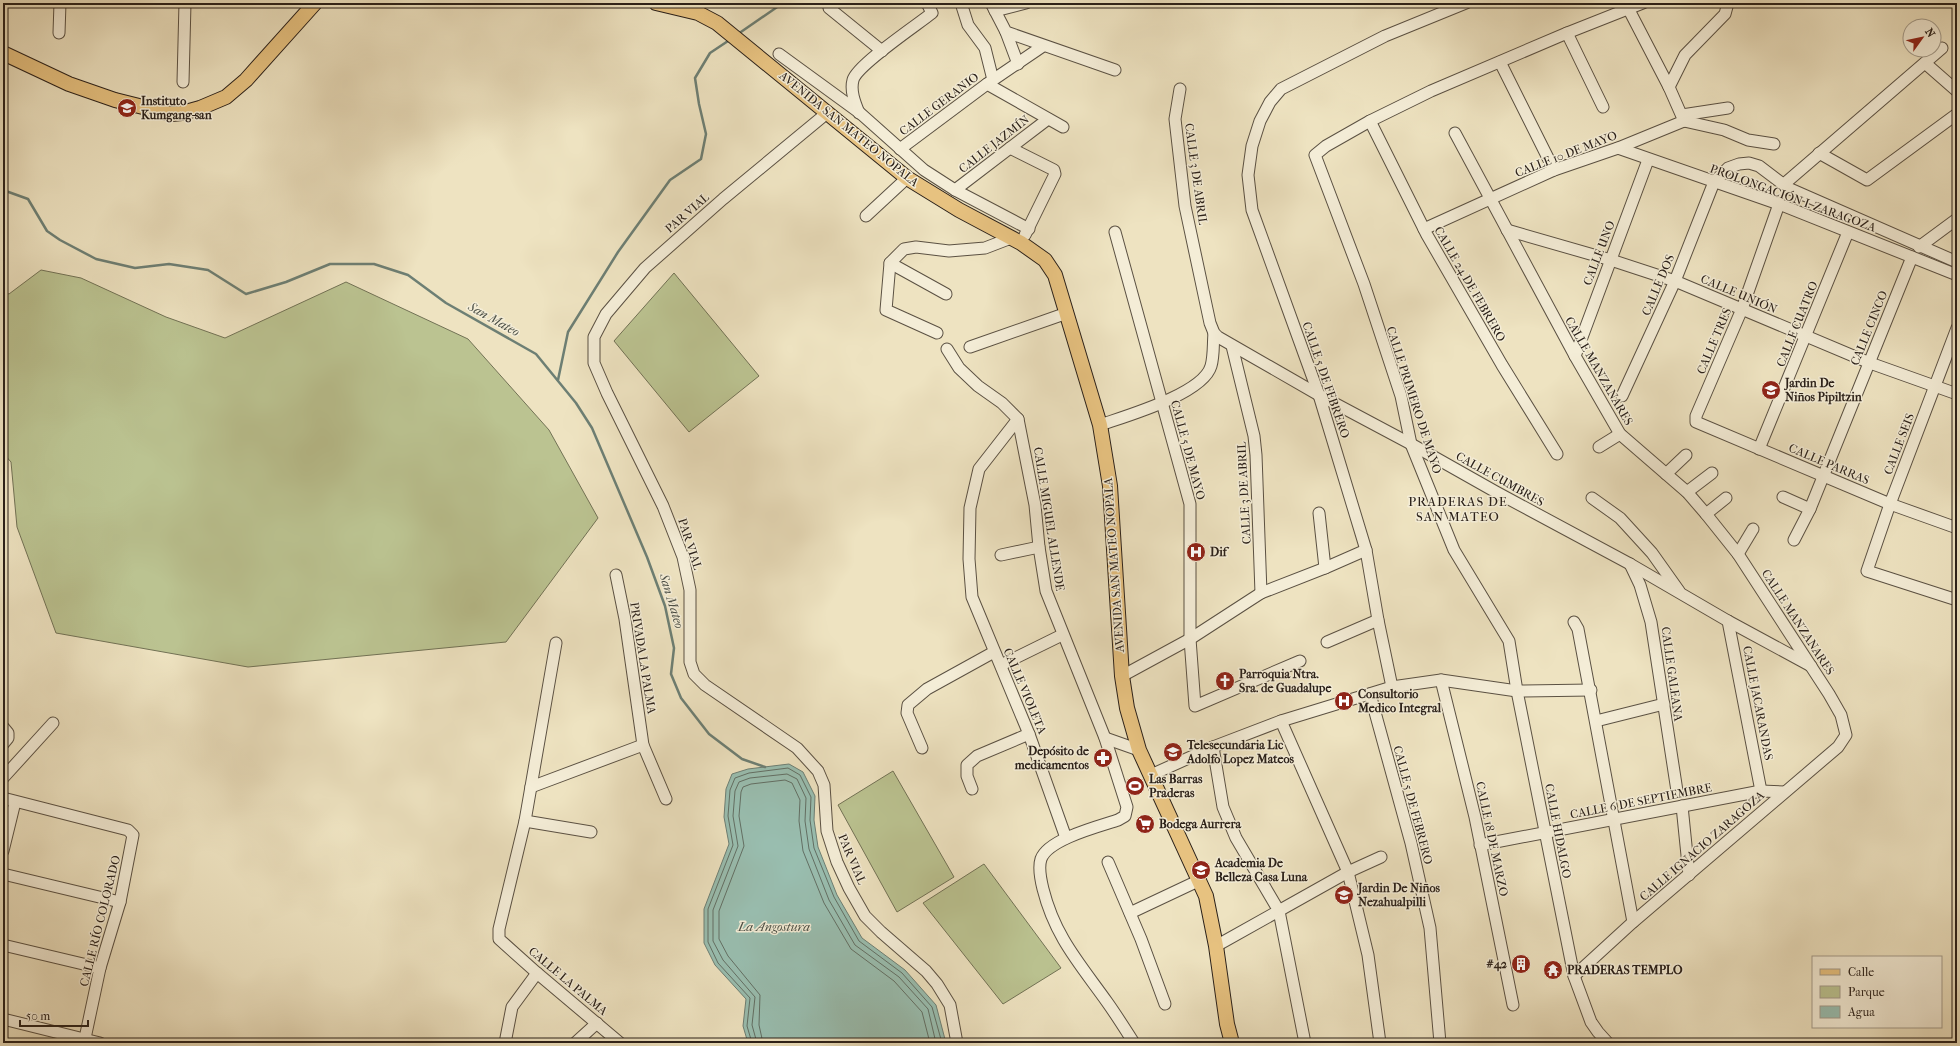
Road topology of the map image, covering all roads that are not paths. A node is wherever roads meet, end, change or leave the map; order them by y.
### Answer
1 (60, 3) edge
2 (185, 3) edge
3 (656, 3) edge
4 (927, 3) edge
5 (961, 3) edge
6 (1026, 3) edge
7 (1466, 3) edge
8 (1643, 3) edge
9 (1728, 3) edge
10 (314, 4) edge
11 (993, 7) edge
12 (697, 8) edge
13 (829, 8) dead end
14 (1628, 8) junction
15 (1006, 32) junction
16 (1567, 33) junction
17 (59, 34) dead end
18 (1043, 46) junction
19 (882, 51) junction
20 (3, 53) edge
21 (779, 54) dead end
22 (1931, 58) edge
23 (1500, 62) junction
24 (1925, 63) junction
25 (1018, 64) junction
26 (1115, 70) dead end
27 (183, 82) dead end
28 (990, 82) junction
29 (1669, 87) junction
30 (1180, 89) dead end
31 (1957, 91) edge
32 (1603, 107) dead end
33 (1728, 108) dead end
34 (827, 112) junction
35 (860, 113) junction
36 (1957, 114) edge
37 (1683, 118) junction
38 (1048, 119) junction
39 (1370, 121) junction
40 (1063, 127) dead end
41 (1455, 133) dead end
42 (1774, 144) dead end
43 (1010, 148) junction
44 (1618, 148) junction
45 (900, 149) junction
46 (1819, 153) junction
47 (1648, 160) junction
48 (1554, 170) junction
49 (907, 178) junction
50 (1714, 182) junction
51 (1783, 185) junction
52 (956, 190) junction
53 (1490, 199) junction
54 (1779, 204) junction
55 (866, 216) dead end
56 (1957, 219) edge
57 (1029, 229) junction
58 (1424, 229) junction
59 (1507, 230) junction
60 (1115, 232) dead end
61 (1848, 232) junction
62 (1016, 240) junction
63 (1919, 247) junction
64 (1912, 257) junction
65 (1611, 260) junction
66 (1957, 262) edge
67 (890, 263) junction
68 (1957, 275) edge
69 (1675, 281) junction
70 (946, 294) dead end
71 (1742, 309) junction
72 (1067, 313) junction
73 (1957, 328) edge
74 (937, 333) dead end
75 (1214, 333) junction
76 (1806, 336) junction
77 (970, 346) dead end
78 (1232, 346) junction
79 (947, 349) dead end
80 (1575, 356) junction
81 (1870, 363) junction
82 (1935, 386) junction
83 (1319, 394) junction
84 (1957, 394) edge
85 (1622, 396) dead end
86 (1162, 404) junction
87 (1018, 419) junction
88 (1695, 419) joint
89 (1100, 425) junction
90 (1620, 434) junction
91 (1411, 444) junction
92 (1599, 447) dead end
93 (1759, 449) junction
94 (1558, 454) dead end
95 (1686, 455) dead end
96 (1712, 473) dead end
97 (1666, 474) junction
98 (1823, 475) junction
99 (1687, 492) junction
100 (1783, 497) dead end
101 (1592, 498) dead end
102 (1726, 498) dead end
103 (1890, 504) junction
104 (1810, 508) junction
105 (1319, 512) dead end
106 (1706, 514) junction
107 (1957, 528) edge
108 (1754, 529) dead end
109 (1794, 540) dead end
110 (1039, 547) junction
111 (1366, 550) junction
112 (1738, 554) junction
113 (1001, 555) dead end
114 (1630, 564) junction
115 (1325, 568) junction
116 (616, 575) dead end
117 (1261, 593) junction
118 (1680, 593) junction
119 (1957, 600) edge
120 (1378, 620) junction
121 (1728, 621) junction
122 (1574, 622) dead end
123 (1062, 634) junction
124 (1190, 639) junction
125 (556, 642) dead end
126 (1327, 642) dead end
127 (994, 652) junction
128 (1300, 661) dead end
129 (1001, 665) junction
130 (1812, 666) junction
131 (1122, 676) junction
132 (1441, 680) junction
133 (1392, 687) junction
134 (1590, 690) junction
135 (1517, 691) junction
136 (1370, 694) junction
137 (1664, 704) junction
138 (1281, 721) junction
139 (1596, 721) junction
140 (53, 723) dead end
141 (3, 727) edge
142 (1029, 734) junction
143 (1846, 735) joint
144 (1105, 738) junction
145 (3, 744) edge
146 (643, 745) junction
147 (1213, 747) junction
148 (922, 748) dead end
149 (1140, 750) junction
150 (1151, 775) junction
151 (3, 778) edge
152 (531, 787) junction
153 (972, 790) dead end
154 (1677, 791) dead end
155 (1761, 791) junction
156 (1784, 792) junction
157 (3, 798) edge
158 (666, 799) dead end
159 (15, 802) junction
160 (1682, 806) junction
161 (1614, 820) junction
162 (526, 821) junction
163 (591, 832) dead end
164 (1545, 832) junction
165 (1066, 838) junction
166 (1480, 845) junction
167 (3, 851) edge
168 (1381, 857) dead end
169 (1108, 862) dead end
170 (1348, 872) junction
171 (3, 874) edge
172 (1689, 876) junction
173 (1200, 880) junction
174 (120, 902) junction
175 (1279, 911) junction
176 (1130, 913) junction
177 (1633, 922) junction
178 (3, 945) edge
179 (1216, 946) junction
180 (100, 968) junction
181 (537, 974) junction
182 (1574, 976) junction
183 (1165, 1004) dead end
184 (1513, 1005) dead end
185 (3, 1019) edge
186 (597, 1023) junction
187 (84, 1041) edge
188 (100, 1043) edge
189 (505, 1043) edge
190 (575, 1043) edge
191 (620, 1043) edge
192 (957, 1043) edge
193 (1134, 1043) edge
194 (1232, 1043) edge
195 (1306, 1043) edge
196 (1380, 1043) edge
197 (1440, 1043) edge
198 (1608, 1043) edge

1 - 17 street
2 - 27 street
3 - 12 main road, AVENIDA SAN MATEO NOPALA
4 - 19 street
5 - 28 street
6 - 11 street
7 - 83 street, CALLE 5 DE FEBRERO
8 - 14 street
9 - 29 street
10 - 20 main road
11 - 15 street
12 - 34 main road, AVENIDA SAN MATEO NOPALA
13 - 19 street
14 - 16 street
14 - 29 street
15 - 18 street
15 - 25 street
16 - 23 street
16 - 32 street
18 - 25 street, CALLE GERANIO
18 - 26 street
19 - 35 street
21 - 35 street
22 - 24 street
23 - 39 street
23 - 48 street
24 - 31 street
24 - 46 street
25 - 28 street, CALLE GERANIO
28 - 38 street
28 - 45 street, CALLE GERANIO
29 - 37 street
30 - 75 street, CALLE 3 DE ABRIL
33 - 37 street, CALLE 10 DE MAYO
34 - 49 main road, AVENIDA SAN MATEO NOPALA
34 - 192 street, PAR VIAL
35 - 45 street
36 - 46 street
37 - 42 street
37 - 44 street, CALLE 10 DE MAYO
38 - 40 street
38 - 43 street, CALLE JAZMÍN
39 - 58 street, CALLE 24 DE FEBRERO
39 - 91 street, CALLE PRIMERO DE MAYO
41 - 53 street, CALLE MANZANARES
43 - 52 street, CALLE JAZMÍN
43 - 57 street
44 - 47 street, PROLONGACIÓN I. ZARAGOZA
44 - 48 street, CALLE 10 DE MAYO
45 - 52 street
46 - 51 street
47 - 50 street, PROLONGACIÓN I. ZARAGOZA
47 - 65 street, CALLE UNO
48 - 53 street, CALLE 10 DE MAYO
49 - 55 street
49 - 62 main road, AVENIDA SAN MATEO NOPALA
50 - 51 street
50 - 54 street, PROLONGACIÓN I. ZARAGOZA
50 - 69 street, CALLE DOS
51 - 63 street
52 - 57 street
53 - 58 street, CALLE 10 DE MAYO
53 - 59 street, CALLE MANZANARES
54 - 61 street, PROLONGACIÓN I. ZARAGOZA
54 - 71 street, CALLE TRES
56 - 63 street
57 - 62 street
58 - 94 street, CALLE 24 DE FEBRERO
59 - 65 street, CALLE UNIÓN
59 - 80 street, CALLE MANZANARES
60 - 86 street, CALLE 5 DE MAYO
61 - 64 street, PROLONGACIÓN I. ZARAGOZA
61 - 76 street, CALLE CUATRO
62 - 67 street
62 - 72 main road, AVENIDA SAN MATEO NOPALA
63 - 66 street
64 - 68 street, PROLONGACIÓN I. ZARAGOZA
64 - 81 street, CALLE CINCO
65 - 69 street, CALLE UNIÓN
65 - 80 street, CALLE UNO
67 - 70 street
67 - 74 street
69 - 71 street, CALLE UNIÓN
69 - 85 street, CALLE DOS
71 - 76 street, CALLE UNIÓN
71 - 88 street, CALLE TRES
72 - 77 street
72 - 89 main road, AVENIDA SAN MATEO NOPALA
73 - 82 street, CALLE SEIS
75 - 78 street, CALLE CUMBRES
75 - 86 street
76 - 81 street, CALLE UNIÓN
76 - 93 street, CALLE CUATRO
78 - 83 street, CALLE CUMBRES
78 - 117 street, CALLE 3 DE ABRIL
79 - 87 street
80 - 90 street, CALLE MANZANARES
81 - 82 street, CALLE UNIÓN
81 - 98 street, CALLE CINCO
82 - 84 street, CALLE UNIÓN
82 - 103 street, CALLE SEIS
83 - 91 street, CALLE CUMBRES
83 - 111 street, CALLE 5 DE FEBRERO
86 - 89 street
86 - 124 street, CALLE 5 DE MAYO
87 - 110 street, CALLE MIGUEL ALLENDE
87 - 127 street, CALLE VIOLETA
88 - 93 street, CALLE PARRAS
89 - 131 main road, AVENIDA SAN MATEO NOPALA
90 - 92 street
90 - 97 street, CALLE MANZANARES
91 - 114 street, CALLE CUMBRES
91 - 135 street, CALLE PRIMERO DE MAYO
93 - 98 street, CALLE PARRAS
95 - 97 street
96 - 99 street
97 - 99 street, CALLE MANZANARES
98 - 103 street, CALLE PARRAS
98 - 104 street, CALLE CINCO
99 - 106 street, CALLE MANZANARES
100 - 104 street
101 - 118 street
102 - 106 street
103 - 107 street, CALLE PARRAS
103 - 119 street, CALLE SEIS
104 - 109 street, CALLE CINCO
105 - 115 street
106 - 112 street, CALLE MANZANARES
108 - 112 street
110 - 113 street
110 - 123 street, CALLE MIGUEL ALLENDE
111 - 115 street
111 - 120 street, CALLE 5 DE FEBRERO
112 - 130 street, CALLE MANZANARES
114 - 118 street, CALLE CUMBRES
114 - 137 street, CALLE GALEANA
115 - 117 street
116 - 146 street, PRIVADA LA PALMA
117 - 124 street
118 - 121 street, CALLE CUMBRES
120 - 126 street
120 - 133 street, CALLE 5 DE FEBRERO
121 - 130 street, CALLE CUMBRES
121 - 155 street, CALLE JACARANDAS
122 - 134 street
123 - 129 street
123 - 144 street, CALLE MIGUEL ALLENDE
124 - 128 street, CALLE 5 DE MAYO
124 - 131 street
125 - 152 street
127 - 129 street, CALLE VIOLETA
127 - 148 street
129 - 142 street, CALLE VIOLETA
130 - 143 street, CALLE MANZANARES
131 - 149 main road, AVENIDA SAN MATEO NOPALA
132 - 133 street
132 - 135 street
132 - 166 street, CALLE 18 DE MARZO
133 - 136 street
134 - 135 street
134 - 139 street
135 - 164 street, CALLE HIDALGO
136 - 138 street
136 - 197 street, CALLE 5 DE FEBRERO
137 - 139 street
137 - 154 street, CALLE GALEANA
138 - 147 street
138 - 170 street
139 - 161 street
140 - 151 street
141 - 145 street
142 - 153 street
142 - 165 street, CALLE VIOLETA
143 - 156 street, CALLE IGNACIO ZARAGOZA
144 - 149 street
144 - 165 street, CALLE MIGUEL ALLENDE
146 - 152 street
146 - 158 street, PRIVADA LA PALMA
147 - 150 street
147 - 175 street
149 - 150 main road, AVENIDA SAN MATEO NOPALA
150 - 173 main road, AVENIDA SAN MATEO NOPALA
152 - 162 street
155 - 156 street, CALLE 6 DE SEPTIEMBRE
155 - 160 street, CALLE 6 DE SEPTIEMBRE
156 - 172 street, CALLE IGNACIO ZARAGOZA
157 - 159 street
159 - 167 street
159 - 174 street, CALLE RÍO COLORADO
160 - 161 street, CALLE 6 DE SEPTIEMBRE
160 - 172 street
161 - 164 street, CALLE 6 DE SEPTIEMBRE
161 - 177 street
162 - 163 street
162 - 181 street, CALLE LA PALMA
164 - 166 street, CALLE 6 DE SEPTIEMBRE
164 - 182 street, CALLE HIDALGO
165 - 193 street
166 - 184 street, CALLE 18 DE MARZO
168 - 170 street
169 - 176 street
170 - 175 street
170 - 196 street
171 - 174 street
172 - 177 street, CALLE IGNACIO ZARAGOZA
173 - 176 street
173 - 179 main road, AVENIDA SAN MATEO NOPALA
174 - 180 street, CALLE RÍO COLORADO
175 - 179 street
175 - 195 street
176 - 183 street
177 - 182 street, CALLE IGNACIO ZARAGOZA
178 - 180 street
179 - 194 main road, AVENIDA SAN MATEO NOPALA
180 - 187 street, CALLE RÍO COLORADO
181 - 186 street, CALLE LA PALMA
181 - 189 street
182 - 198 street, CALLE HIDALGO
185 - 187 street
186 - 190 street
186 - 191 street, CALLE LA PALMA
187 - 188 street

